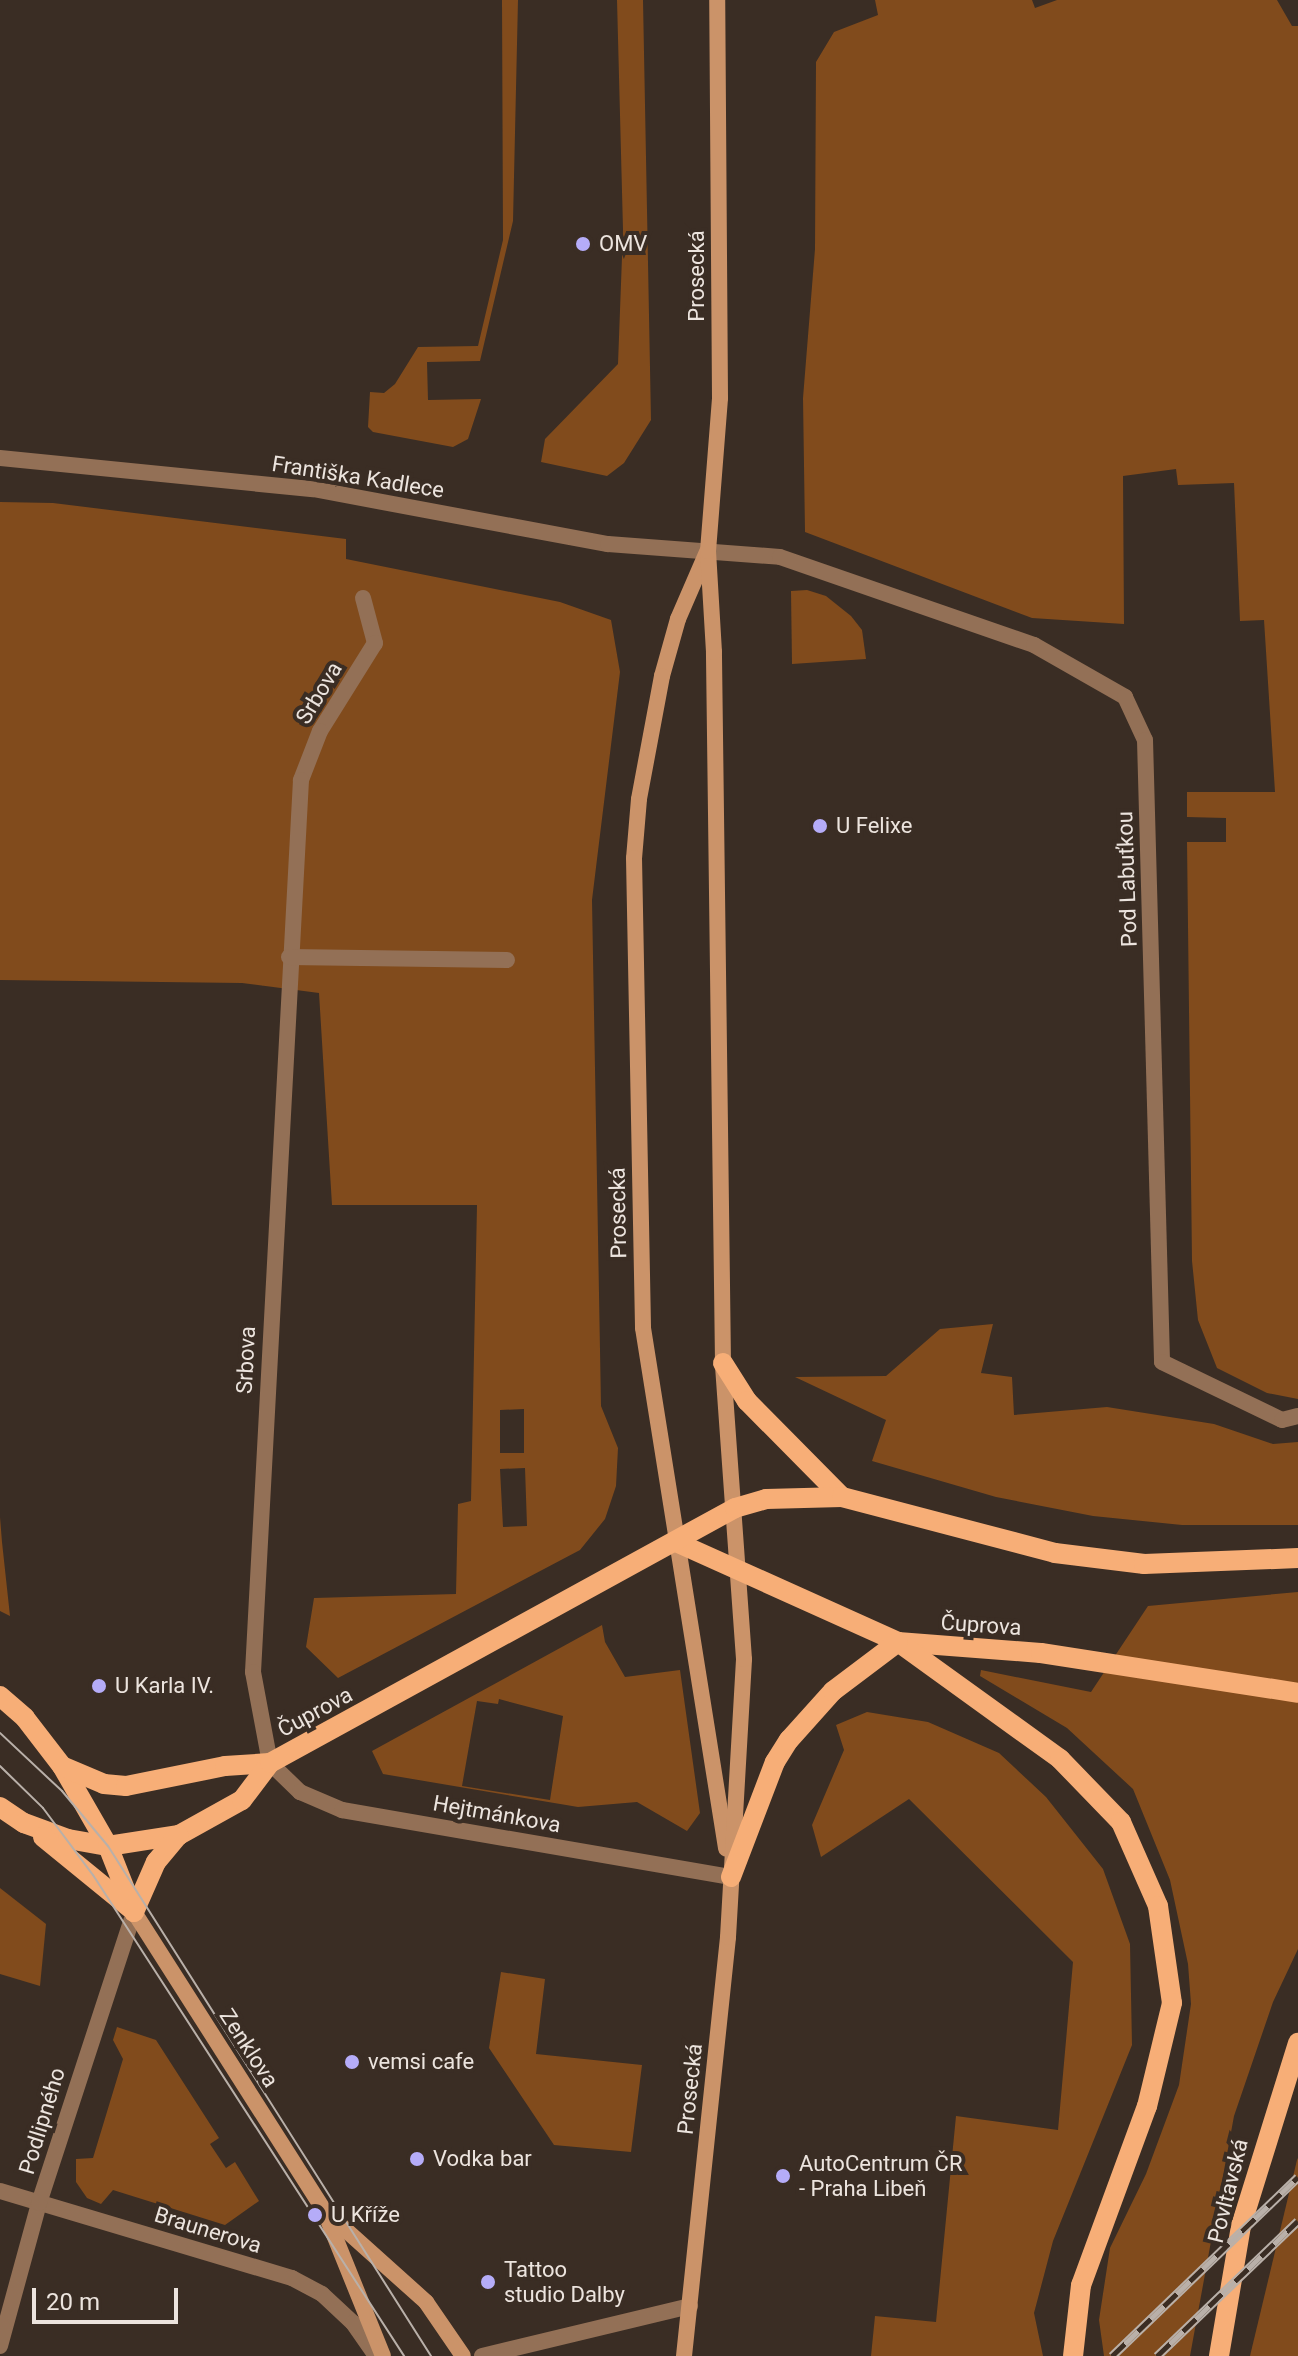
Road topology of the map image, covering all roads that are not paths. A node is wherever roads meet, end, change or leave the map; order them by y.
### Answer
1 (717, 0) edge
2 (0, 458) edge
3 (708, 551) junction
4 (363, 598) dead end
5 (289, 957) junction
6 (507, 960) dead end
7 (723, 1363) junction
8 (1298, 1416) edge
9 (842, 1497) junction
10 (735, 1508) junction
11 (678, 1543) junction
12 (1298, 1558) edge
13 (738, 1570) junction
14 (898, 1642) junction
15 (1298, 1693) edge
16 (0, 1696) edge
17 (270, 1763) junction
18 (62, 1766) junction
19 (0, 1807) edge
20 (24, 1823) junction
21 (179, 1835) junction
22 (108, 1846) junction
23 (731, 1877) junction
24 (134, 1912) junction
25 (1298, 2043) edge
26 (0, 2191) edge
27 (39, 2203) junction
28 (324, 2210) junction
29 (690, 2306) junction
30 (0, 2346) edge
31 (376, 2356) edge
32 (383, 2356) edge
33 (463, 2356) edge
34 (482, 2356) edge
35 (684, 2356) edge
36 (1073, 2356) edge
37 (1219, 2356) edge

1 - 3 main road, Prosecká
2 - 3 street, Františka Kadlece
3 - 7 main road, Prosecká
3 - 8 street, Pod Labuťkou
3 - 11 main road, Prosecká
4 - 5 street, Srbova
5 - 6 street
5 - 17 street, Srbova
7 - 9 main road
7 - 10 main road, Prosecká
9 - 10 main road, Čuprova
9 - 12 main road, Čuprova
10 - 11 main road, Čuprova
10 - 13 main road, Prosecká
11 - 13 main road, Čuprova
11 - 17 main road, Čuprova
11 - 23 main road, Prosecká
13 - 14 main road, Čuprova
13 - 23 main road, Prosecká
14 - 15 main road, Čuprova
14 - 23 main road
14 - 36 main road
16 - 18 main road
17 - 18 main road, Čuprova
17 - 21 main road, Čuprova
17 - 23 street, Hejtmánkova
18 - 22 main road
19 - 20 main road
20 - 22 main road
20 - 24 main road
21 - 22 main road, Čuprova
21 - 24 main road
22 - 24 main road
23 - 29 main road, Prosecká
24 - 27 street, Podlipného
24 - 28 main road, Zenklova
25 - 37 main road, Povltavská
26 - 27 street, Braunerova
27 - 30 street, Podlipného
27 - 31 street, Braunerova
28 - 32 main road, Zenklova
28 - 33 main road, Zenklova
29 - 34 street
29 - 35 main road, Prosecká

